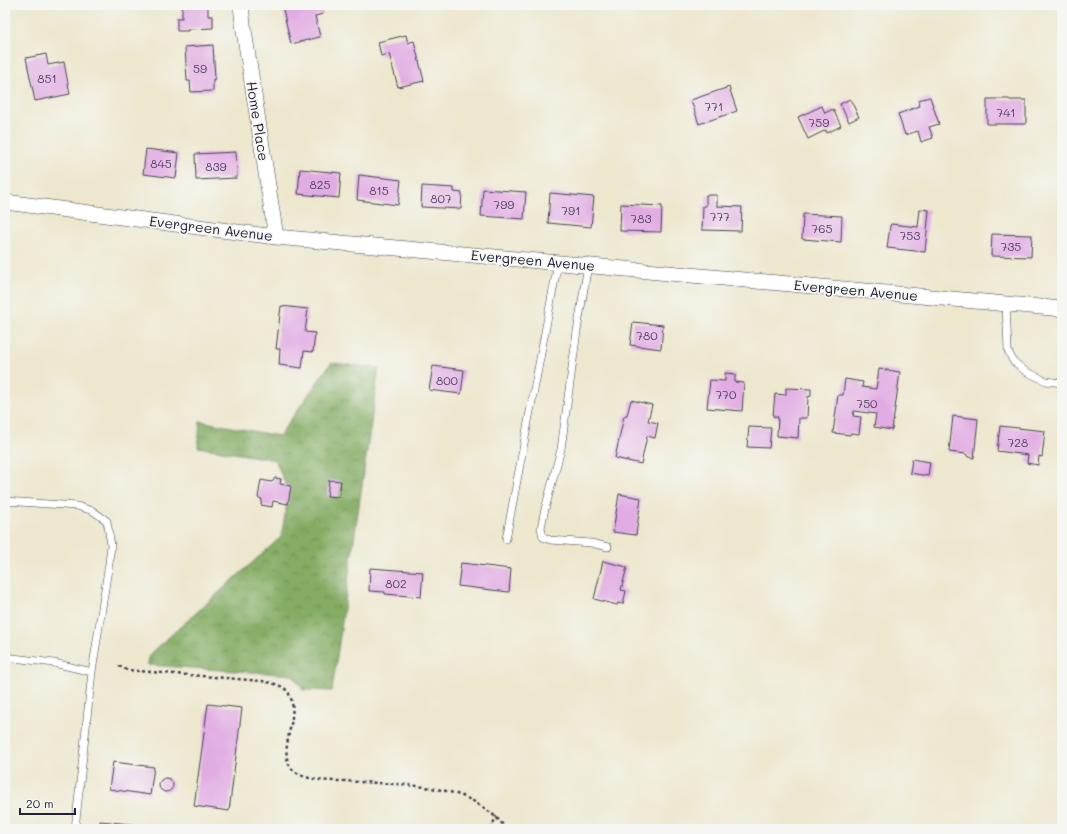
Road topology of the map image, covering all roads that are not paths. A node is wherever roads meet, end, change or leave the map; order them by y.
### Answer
1 (241, 5) edge
2 (5, 202) edge
3 (276, 237) junction
4 (558, 263) junction
5 (588, 266) junction
6 (1006, 304) junction
7 (1062, 309) edge
8 (1062, 383) edge
9 (5, 501) edge
10 (506, 539) dead end
11 (608, 547) dead end
12 (5, 657) edge
13 (92, 672) junction
14 (75, 829) edge

1 - 3 street, Home Place
2 - 3 street, Evergreen Avenue
3 - 4 street, Evergreen Avenue
4 - 5 street, Evergreen Avenue
4 - 10 lane
5 - 6 street, Evergreen Avenue
5 - 11 lane
6 - 7 street, Evergreen Avenue
6 - 8 lane
9 - 13 lane
12 - 13 lane
13 - 14 lane

